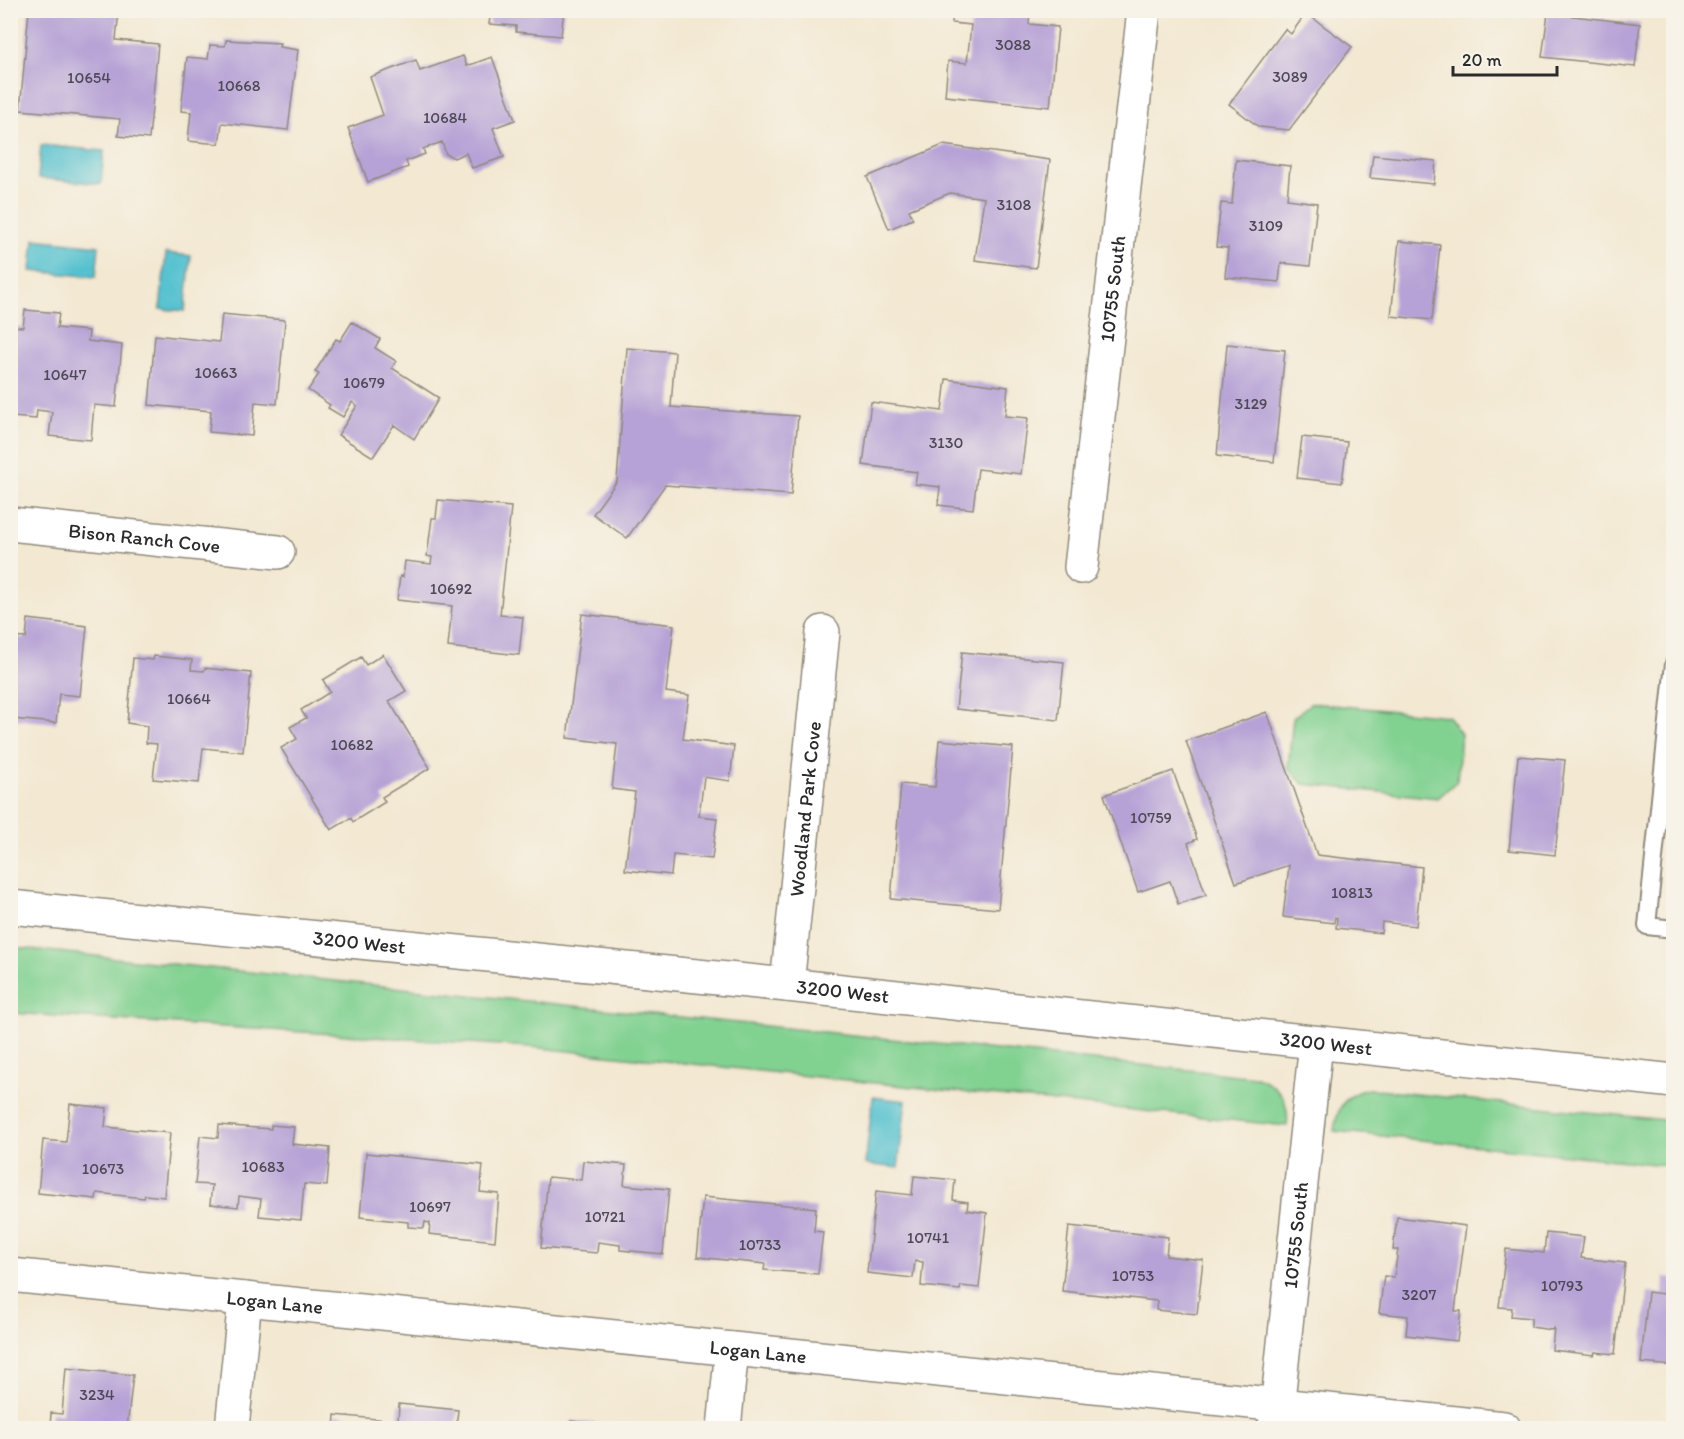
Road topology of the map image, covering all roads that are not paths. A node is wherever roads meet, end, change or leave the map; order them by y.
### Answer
1 (1144, 10) edge
2 (10, 524) edge
3 (278, 552) dead end
4 (1081, 567) dead end
5 (823, 632) dead end
6 (1674, 663) edge
7 (10, 907) edge
8 (1674, 929) edge
9 (787, 985) junction
10 (1316, 1043) junction
11 (1674, 1081) edge
12 (10, 1275) edge
13 (245, 1299) junction
14 (732, 1349) junction
15 (1276, 1417) edge
16 (232, 1428) edge
17 (724, 1428) edge
18 (1504, 1428) edge

1 - 4 street, 10755 South
2 - 3 street, Bison Ranch Cove
5 - 9 street, Woodland Park Cove
6 - 8 lane
7 - 9 street, 3200 West
9 - 10 street, 3200 West
10 - 11 street, 3200 West
10 - 15 street, 10755 South
12 - 13 street, Logan Lane
13 - 14 street, Logan Lane
13 - 16 street
14 - 15 street, Logan Lane
14 - 17 street
15 - 18 street, Logan Lane

